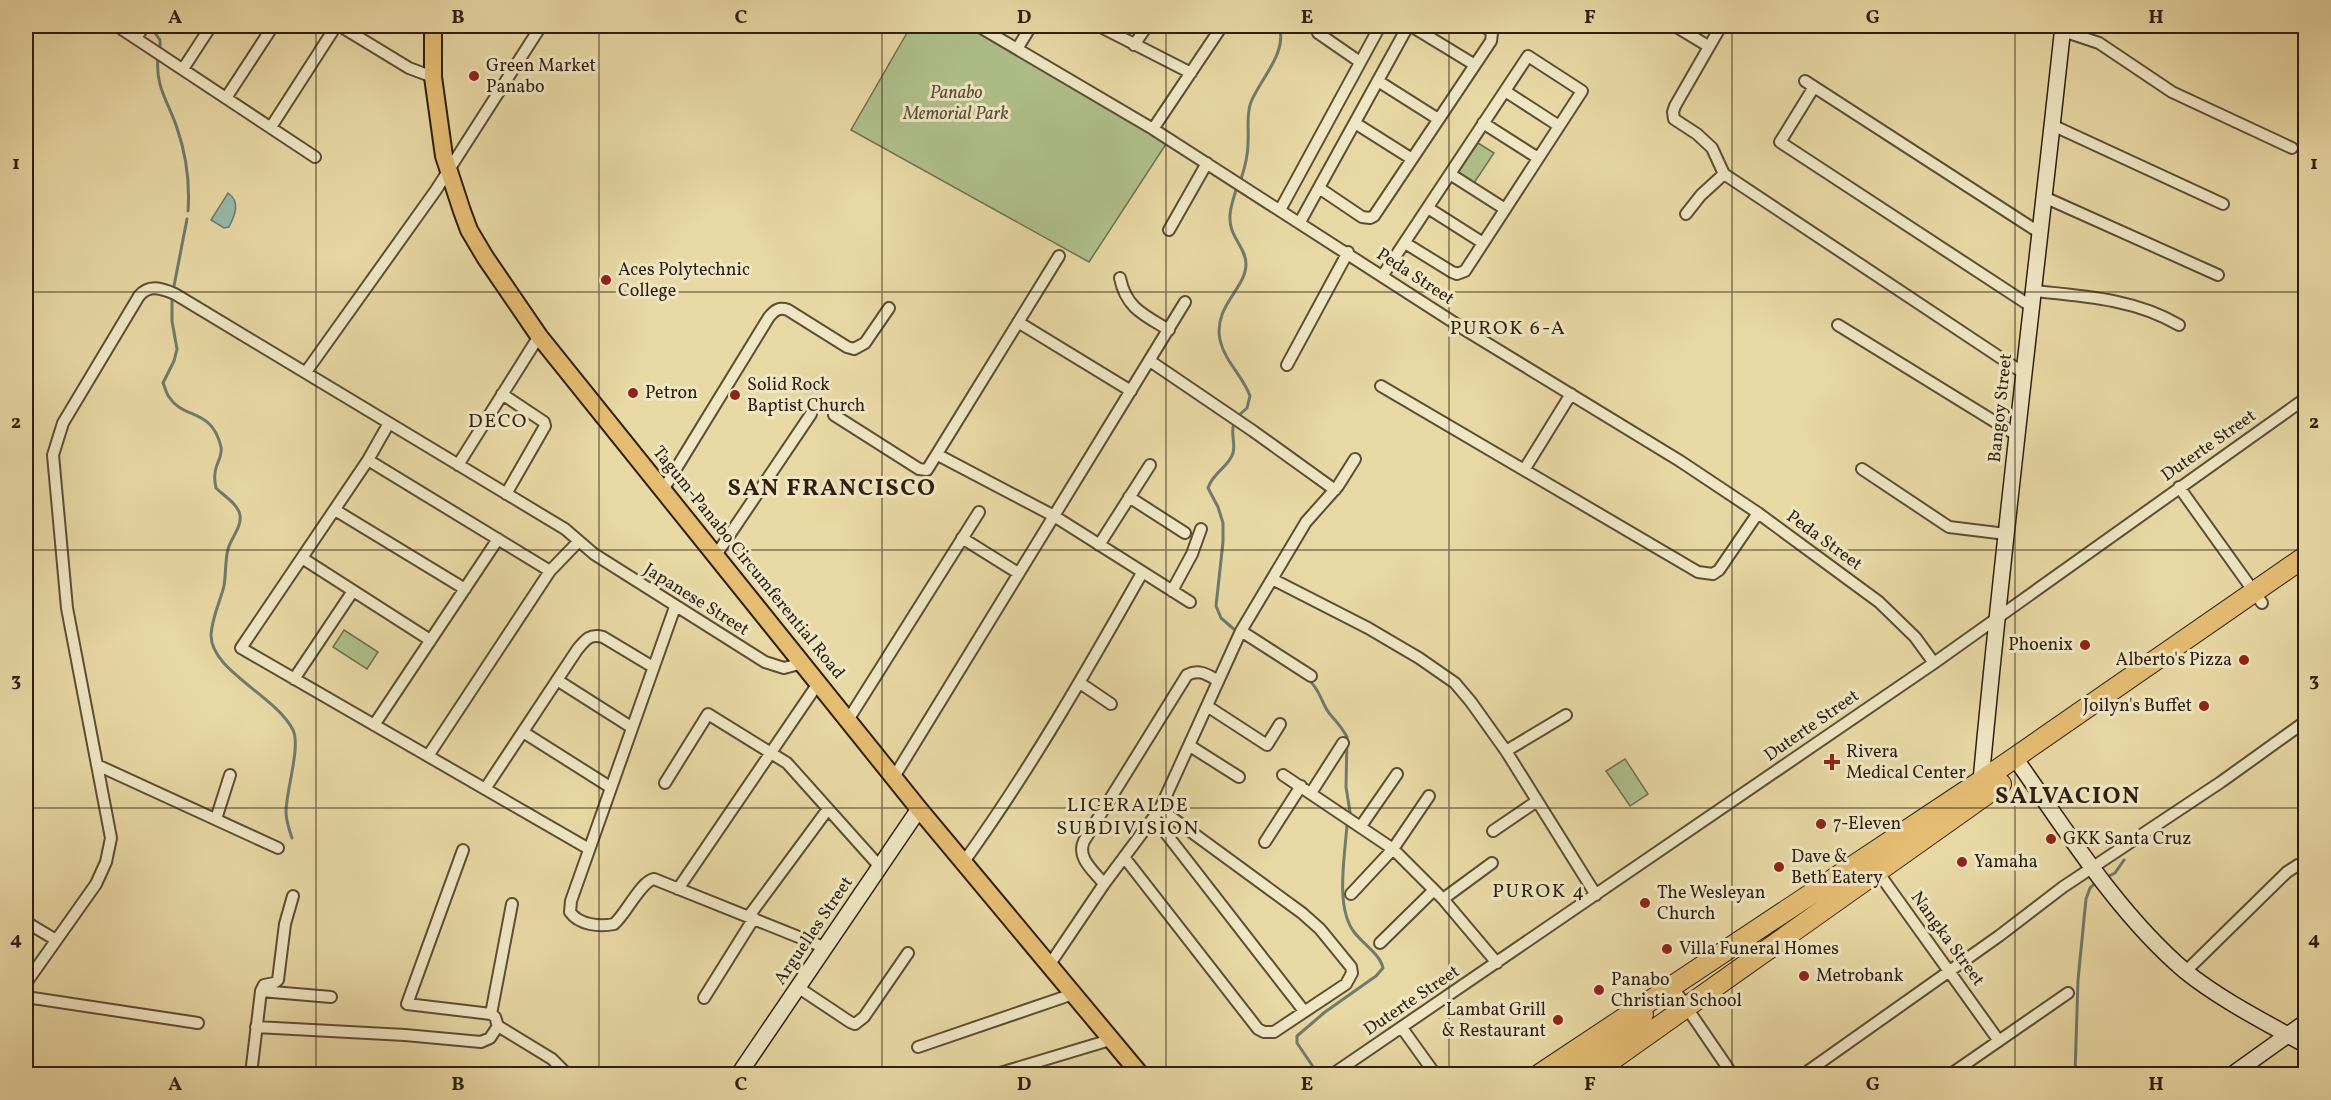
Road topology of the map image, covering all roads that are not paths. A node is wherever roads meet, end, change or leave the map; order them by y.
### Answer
1 (117, 26) edge
2 (144, 26) edge
3 (211, 26) edge
4 (273, 26) edge
5 (336, 26) edge
6 (340, 26) edge
7 (433, 26) edge
8 (541, 26) edge
9 (978, 26) edge
10 (1031, 26) edge
11 (1099, 26) edge
12 (1147, 26) edge
13 (1222, 26) edge
14 (1380, 26) edge
15 (1410, 26) edge
16 (1485, 26) edge
17 (1675, 26) edge
18 (1720, 26) edge
19 (2063, 28) edge
20 (1318, 33) dead end
21 (136, 38) junction
22 (1134, 45) junction
23 (1708, 46) junction
24 (1017, 49) junction
25 (1360, 62) junction
26 (1475, 65) junction
27 (183, 69) junction
28 (1191, 73) junction
29 (433, 77) junction
30 (1378, 81) junction
31 (1505, 91) junction
32 (226, 98) junction
33 (1438, 119) junction
34 (1355, 123) junction
35 (1484, 123) junction
36 (1559, 126) junction
37 (2052, 126) junction
38 (271, 128) junction
39 (1153, 129) junction
40 (2292, 148) dead end
41 (315, 157) dead end
42 (1538, 158) junction
43 (1412, 159) junction
44 (1207, 163) junction
45 (448, 171) junction
46 (1450, 174) junction
47 (1724, 174) junction
48 (1319, 188) junction
49 (2044, 197) junction
50 (2223, 204) dead end
51 (1428, 208) junction
52 (1505, 209) junction
53 (1280, 210) junction
54 (1686, 214) dead end
55 (1300, 222) junction
56 (1169, 230) dead end
57 (2040, 233) junction
58 (1405, 243) junction
59 (1483, 243) junction
60 (1348, 252) junction
61 (1059, 256) dead end
62 (1383, 275) junction
63 (2218, 275) dead end
64 (1120, 278) dead end
65 (2034, 291) junction
66 (1185, 302) dead end
67 (2032, 307) junction
68 (889, 308) dead end
69 (1018, 322) junction
70 (1838, 325) dead end
71 (2179, 325) dead end
72 (1169, 330) junction
73 (539, 336) junction
74 (1150, 361) junction
75 (1287, 365) dead end
76 (306, 372) junction
77 (2025, 374) junction
78 (1381, 386) dead end
79 (1131, 391) junction
80 (1571, 393) junction
81 (502, 394) junction
82 (2306, 398) edge
83 (811, 414) dead end
84 (834, 416) dead end
85 (389, 423) junction
86 (2018, 436) junction
87 (938, 455) junction
88 (1356, 459) dead end
89 (368, 460) junction
90 (458, 465) junction
91 (1150, 465) dead end
92 (1862, 469) dead end
93 (1524, 470) junction
94 (2179, 487) junction
95 (663, 489) junction
96 (1335, 490) junction
97 (506, 494) junction
98 (1129, 497) junction
99 (335, 510) junction
100 (979, 512) dead end
101 (1758, 513) junction
102 (1054, 516) junction
103 (1201, 530) dead end
104 (1185, 533) dead end
105 (2006, 534) junction
106 (962, 538) junction
107 (498, 539) junction
108 (578, 542) junction
109 (1099, 545) junction
110 (716, 555) junction
111 (2306, 556) edge
112 (302, 558) junction
113 (550, 571) junction
114 (2306, 572) edge
115 (1018, 573) junction
116 (1142, 573) junction
117 (1272, 579) junction
118 (465, 589) junction
119 (353, 591) junction
120 (1172, 591) junction
121 (2258, 597) junction
122 (1190, 602) dead end
123 (675, 606) junction
124 (1996, 617) junction
125 (1241, 631) junction
126 (430, 640) junction
127 (803, 663) junction
128 (1934, 663) junction
129 (652, 667) junction
130 (1311, 676) dead end
131 (294, 679) junction
132 (557, 680) junction
133 (1217, 680) junction
134 (819, 682) junction
135 (1080, 683) junction
136 (1111, 704) dead end
137 (1207, 706) junction
138 (1566, 715) dead end
139 (848, 720) junction
140 (2306, 721) edge
141 (1280, 724) dead end
142 (374, 725) junction
143 (632, 728) junction
144 (523, 732) junction
145 (1343, 743) dead end
146 (1190, 746) junction
147 (771, 751) junction
148 (1506, 751) junction
149 (428, 756) junction
150 (2019, 763) junction
151 (97, 765) junction
152 (1397, 774) dead end
153 (230, 775) dead end
154 (1283, 775) dead end
155 (894, 777) junction
156 (1239, 777) dead end
157 (665, 783) dead end
158 (1300, 786) junction
159 (610, 787) junction
160 (1985, 787) junction
161 (485, 789) junction
162 (1311, 793) junction
163 (1429, 796) dead end
164 (1537, 801) junction
165 (828, 809) junction
166 (919, 809) junction
167 (1157, 813) junction
168 (216, 819) junction
169 (1361, 826) junction
170 (1493, 831) dead end
171 (1265, 842) dead end
172 (278, 848) dead end
173 (589, 849) junction
174 (1393, 849) junction
175 (463, 850) dead end
176 (1124, 857) junction
177 (963, 862) junction
178 (1492, 863) dead end
179 (1872, 864) junction
180 (2306, 864) edge
181 (881, 868) junction
182 (2092, 868) junction
183 (1104, 884) junction
184 (678, 889) junction
185 (1434, 890) junction
186 (1351, 894) dead end
187 (1811, 894) junction
188 (1596, 895) junction
189 (293, 896) dead end
190 (1443, 899) junction
191 (513, 904) dead end
192 (1822, 911) junction
193 (752, 917) junction
194 (26, 922) edge
195 (56, 940) junction
196 (1380, 942) dead end
197 (826, 948) junction
198 (908, 953) dead end
199 (1497, 963) junction
200 (1050, 964) junction
201 (1949, 971) junction
202 (2186, 971) junction
203 (26, 983) edge
204 (799, 988) junction
205 (1667, 989) junction
206 (261, 991) junction
207 (2068, 993) dead end
208 (1073, 994) junction
209 (26, 997) edge
210 (331, 997) dead end
211 (704, 998) dead end
212 (1304, 1011) junction
213 (1682, 1011) junction
214 (491, 1014) junction
215 (2306, 1022) edge
216 (198, 1023) dead end
217 (498, 1026) junction
218 (256, 1027) junction
219 (1402, 1028) junction
220 (1623, 1034) junction
221 (2288, 1035) junction
222 (1110, 1040) junction
223 (1999, 1041) junction
224 (2306, 1045) edge
225 (918, 1047) dead end
226 (1000, 1073) dead end
227 (251, 1074) edge
228 (567, 1074) edge
229 (739, 1074) edge
230 (1140, 1074) edge
231 (1334, 1074) edge
232 (1435, 1074) edge
233 (1540, 1074) edge
234 (1566, 1074) edge
235 (1592, 1074) edge
236 (1732, 1074) edge
237 (1804, 1074) edge
238 (1951, 1074) edge
239 (2233, 1074) edge

1 - 21 street
2 - 21 street
3 - 27 street
4 - 32 street
5 - 38 street
6 - 29 street
7 - 29 main road, Tagum-Panabo Circumferential Road
8 - 45 street
9 - 24 street, Peda Street
10 - 24 street
11 - 22 street
12 - 22 street
13 - 28 street
14 - 25 street
15 - 26 street
15 - 30 street
16 - 26 street
17 - 23 street
18 - 23 street
19 - 37 street, Bangoy Street
19 - 40 street
20 - 25 street
21 - 27 street
22 - 28 street
23 - 47 street
24 - 39 street, Peda Street
25 - 53 street
26 - 33 street
27 - 32 street
28 - 39 street
29 - 45 main road, Tagum-Panabo Circumferential Road
30 - 33 street
30 - 34 street
31 - 35 street
31 - 36 street
31 - 36 street
32 - 38 street
33 - 43 street
34 - 43 street
34 - 48 street
35 - 42 street
35 - 46 street
36 - 42 street
37 - 49 street, Bangoy Street
37 - 50 street
38 - 41 street
39 - 44 street, Peda Street
42 - 52 street
43 - 48 street
44 - 53 street, Peda Street
44 - 56 street
45 - 73 main road, Tagum-Panabo Circumferential Road
45 - 76 street
46 - 51 street
46 - 52 street
47 - 54 street
47 - 77 street
48 - 55 street
49 - 57 street, Bangoy Street
49 - 63 street
51 - 58 street
51 - 59 street
52 - 59 street
53 - 55 street, Peda Street
55 - 60 street, Peda Street
57 - 65 street, Bangoy Street
57 - 67 street
58 - 59 street
58 - 62 street
60 - 62 street, Peda Street
60 - 75 street
61 - 69 street
62 - 80 street, Peda Street
64 - 72 street
65 - 67 street, Bangoy Street
65 - 71 street
66 - 72 street
67 - 77 street, Bangoy Street
68 - 95 street
69 - 79 street
69 - 87 street
70 - 86 street
72 - 74 street
73 - 81 street
73 - 95 main road, Tagum-Panabo Circumferential Road
74 - 79 street
74 - 96 street
76 - 85 street, Japanese Street
76 - 151 street, Japanese Street
77 - 86 street, Bangoy Street
78 - 93 street
79 - 102 street
80 - 93 street
80 - 101 street, Peda Street
81 - 90 street
81 - 97 street
82 - 94 street, Duterte Street
83 - 110 street
84 - 87 street
85 - 89 street
85 - 90 street, Japanese Street
86 - 105 street, Bangoy Street
87 - 102 street
88 - 96 street
89 - 99 street
89 - 107 street
90 - 97 street, Japanese Street
91 - 98 street
92 - 105 street
93 - 101 street
94 - 121 street
94 - 124 street, Duterte Street
95 - 110 main road, Tagum-Panabo Circumferential Road
96 - 117 street
97 - 108 street, Japanese Street
98 - 104 street
98 - 109 street
99 - 112 street
99 - 118 street
100 - 106 street
101 - 128 street, Peda Street
102 - 109 street
102 - 115 street
103 - 120 street
105 - 124 street, Bangoy Street
106 - 115 street
106 - 139 street
107 - 113 street
107 - 118 street
108 - 113 street
108 - 123 street, Japanese Street
109 - 116 street
110 - 127 main road, Tagum-Panabo Circumferential Road
111 - 121 highway
112 - 119 street
112 - 131 street
113 - 149 street
114 - 121 highway
115 - 155 street
116 - 120 street
116 - 135 street
117 - 125 street
117 - 148 street
118 - 126 street
119 - 126 street
119 - 131 street
120 - 122 street
121 - 150 highway
123 - 127 street, Japanese Street
123 - 129 street
124 - 128 street, Duterte Street
124 - 160 street, Bangoy Street
125 - 130 street
125 - 133 street
126 - 142 street
127 - 134 main road, Tagum-Panabo Circumferential Road
128 - 188 street, Duterte Street
129 - 132 street
129 - 143 street
131 - 142 street
132 - 143 street
132 - 144 street
133 - 137 street
133 - 183 street
134 - 139 main road, Tagum-Panabo Circumferential Road
134 - 147 street
135 - 136 street
135 - 177 street
137 - 141 street
137 - 146 street
138 - 148 street
139 - 155 main road, Tagum-Panabo Circumferential Road
140 - 182 street
142 - 149 street
143 - 159 street
144 - 159 street
144 - 161 street
145 - 162 street
146 - 156 street
146 - 167 street
147 - 157 street
147 - 165 street
147 - 184 street
148 - 164 street
149 - 161 street
150 - 160 highway
150 - 182 street
151 - 168 street
151 - 195 street, Japanese Street
152 - 169 street
153 - 168 street
154 - 158 street
155 - 166 main road, Tagum-Panabo Circumferential Road
158 - 162 street
158 - 171 street
159 - 173 street
160 - 179 highway
161 - 173 street
162 - 169 street
163 - 174 street
164 - 170 street
164 - 188 street
165 - 181 street
165 - 193 street
166 - 177 main road, Tagum-Panabo Circumferential Road
166 - 181 street, Arguelles Street
167 - 176 street
167 - 212 street
167 - 212 street
168 - 172 street
169 - 174 street
173 - 184 street
174 - 185 street
174 - 186 street
175 - 214 street
176 - 183 street
176 - 212 street
177 - 200 main road, Tagum-Panabo Circumferential Road
178 - 190 street
179 - 187 highway
179 - 192 highway
179 - 201 street, Nangka Street
180 - 202 street
181 - 197 street, Arguelles Street
182 - 201 street
182 - 202 street
183 - 200 street
184 - 193 street
185 - 190 street
185 - 196 street
187 - 192 highway
187 - 205 highway
188 - 199 street, Duterte Street
189 - 206 street
190 - 199 street
191 - 214 street
192 - 213 highway
193 - 197 street
193 - 211 street
194 - 195 street
195 - 203 street, Japanese Street
197 - 204 street, Arguelles Street
198 - 204 street
199 - 219 street, Duterte Street
200 - 208 main road, Tagum-Panabo Circumferential Road
201 - 223 street, Nangka Street
201 - 237 street
202 - 221 street
204 - 229 street, Arguelles Street
205 - 213 street
205 - 220 highway
205 - 233 highway
206 - 210 street
206 - 218 street
207 - 223 street
208 - 222 main road, Tagum-Panabo Circumferential Road
208 - 225 street
209 - 216 street
213 - 220 highway
213 - 235 highway
213 - 236 street
214 - 217 street
215 - 221 street
217 - 218 street
217 - 228 street
218 - 227 street
219 - 231 street, Duterte Street
219 - 232 street
220 - 234 highway
221 - 224 street
221 - 239 street
222 - 226 street
222 - 230 main road, Tagum-Panabo Circumferential Road
223 - 238 street

